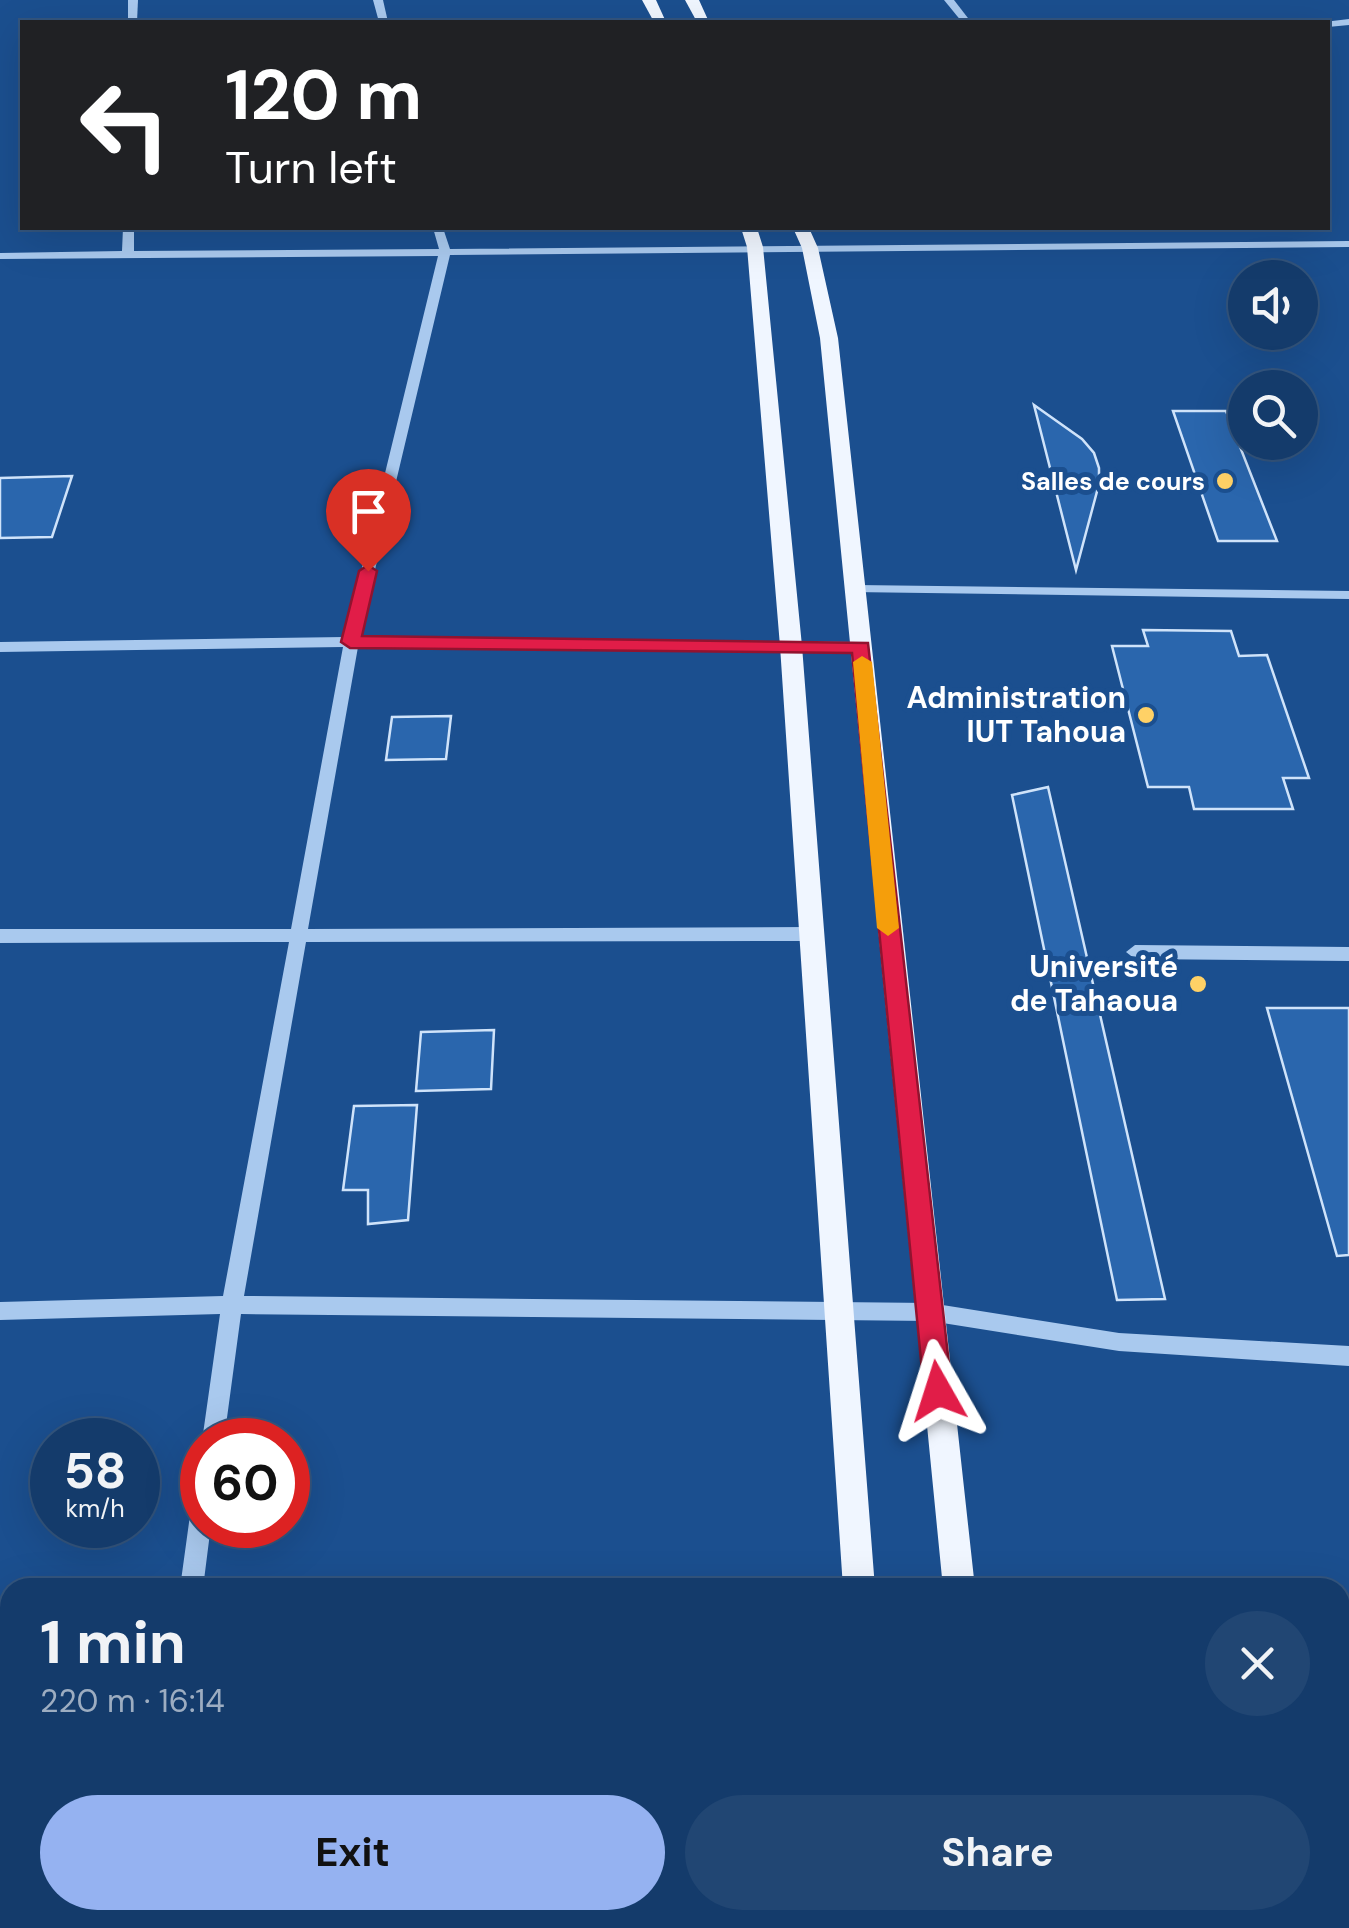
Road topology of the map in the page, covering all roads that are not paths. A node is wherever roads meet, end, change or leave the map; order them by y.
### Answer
1 (948, 0) edge
2 (964, 20) edge
3 (128, 230) edge
4 (439, 230) edge
5 (1132, 230) edge
6 (752, 237) edge
7 (805, 238) edge
8 (1349, 244) edge
9 (1145, 246) junction
10 (445, 251) junction
11 (128, 254) junction
12 (0, 256) edge
13 (857, 588) junction
14 (1349, 595) edge
15 (350, 642) junction
16 (0, 646) edge
17 (791, 646) junction
18 (861, 647) junction
19 (812, 934) junction
20 (0, 936) edge
21 (298, 936) junction
22 (1134, 952) dead end
23 (1349, 954) edge
24 (232, 1305) junction
25 (0, 1311) edge
26 (840, 1312) junction
27 (930, 1312) junction
28 (1349, 1356) edge
29 (215, 1418) edge
30 (196, 1548) edge
31 (192, 1578) edge
32 (858, 1578) edge
33 (958, 1578) edge

1 - 2 street
3 - 11 street
4 - 10 street
5 - 9 street
6 - 7 street
6 - 10 street
6 - 17 main road
7 - 9 street
7 - 13 main road
8 - 9 street
10 - 11 street
10 - 15 street
11 - 12 street
13 - 14 street
13 - 18 main road
15 - 16 street
15 - 17 street
15 - 21 street
17 - 18 street
17 - 19 main road
18 - 27 main road
19 - 21 street
19 - 26 main road
20 - 21 street
21 - 24 street
22 - 23 street
24 - 25 street
24 - 26 street
24 - 29 street
26 - 27 street
26 - 32 main road
27 - 28 street
27 - 33 main road
30 - 31 street

